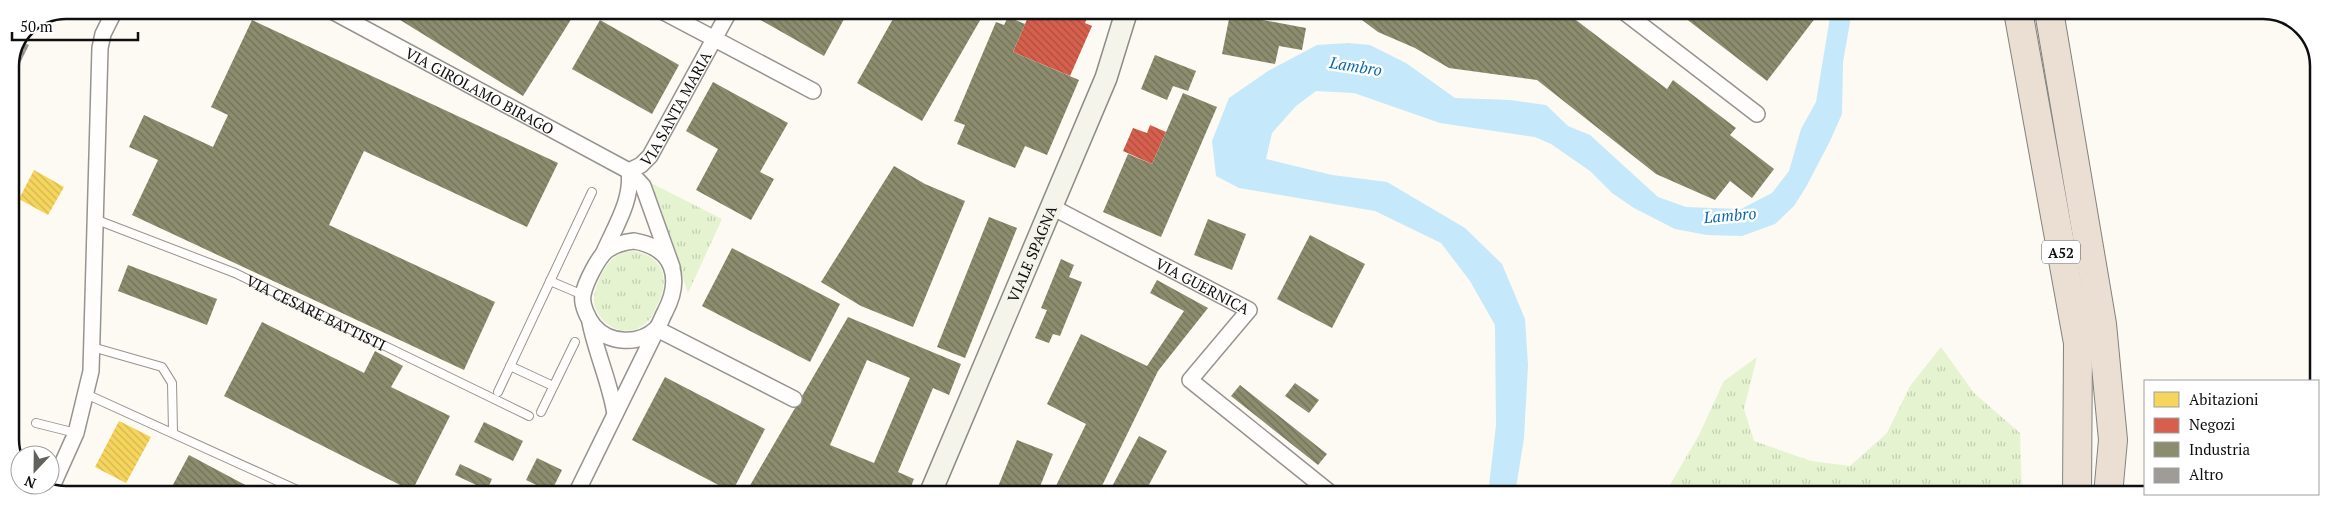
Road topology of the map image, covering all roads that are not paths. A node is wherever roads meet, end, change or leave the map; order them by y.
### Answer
1 (110, 19) edge
2 (347, 19) edge
3 (677, 19) edge
4 (725, 19) edge
5 (1124, 19) edge
6 (1633, 19) edge
7 (2019, 19) edge
8 (2049, 19) edge
9 (714, 39) junction
10 (813, 91) dead end
11 (1757, 114) dead end
12 (629, 170) junction
13 (592, 192) dead end
14 (1052, 207) junction
15 (96, 220) junction
16 (604, 252) junction
17 (672, 267) junction
18 (550, 281) junction
19 (582, 295) junction
20 (590, 322) junction
21 (657, 329) junction
22 (575, 342) dead end
23 (92, 347) junction
24 (510, 366) junction
25 (553, 386) junction
26 (498, 392) dead end
27 (86, 394) junction
28 (794, 399) dead end
29 (541, 412) dead end
30 (615, 414) junction
31 (529, 416) dead end
32 (36, 423) dead end
33 (173, 432) junction
34 (76, 433) junction
35 (60, 469) edge
36 (289, 486) edge
37 (580, 486) edge
38 (933, 486) edge
39 (1322, 486) edge
40 (2077, 486) edge
41 (2109, 486) edge

1 - 15 street
2 - 12 street, VIA GIROLAMO BIRAGO
3 - 9 street, VIA SANTA MARIA
4 - 9 street, VIA SANTA MARIA
5 - 14 street, VIALE SPAGNA
6 - 11 street
7 - 40 highway, A52
8 - 41 highway, A52
9 - 10 street, VIA SANTA MARIA
9 - 12 street, VIA SANTA MARIA
12 - 16 street
12 - 17 street, VIA GIROLAMO BIRAGO
13 - 18 lane
14 - 38 street, VIALE SPAGNA
14 - 39 street, VIA GUERNICA
15 - 23 street
15 - 31 lane, VIA CESARE BATTISTI
16 - 17 street
16 - 19 street
17 - 21 street
18 - 19 lane
18 - 24 lane
19 - 20 street
20 - 21 street
20 - 30 street
21 - 28 street
21 - 30 street
22 - 25 lane
23 - 27 street
23 - 33 lane
24 - 25 lane
24 - 26 lane
25 - 29 lane
27 - 33 lane
27 - 34 street
30 - 37 street
32 - 34 lane
33 - 36 lane
34 - 35 street

